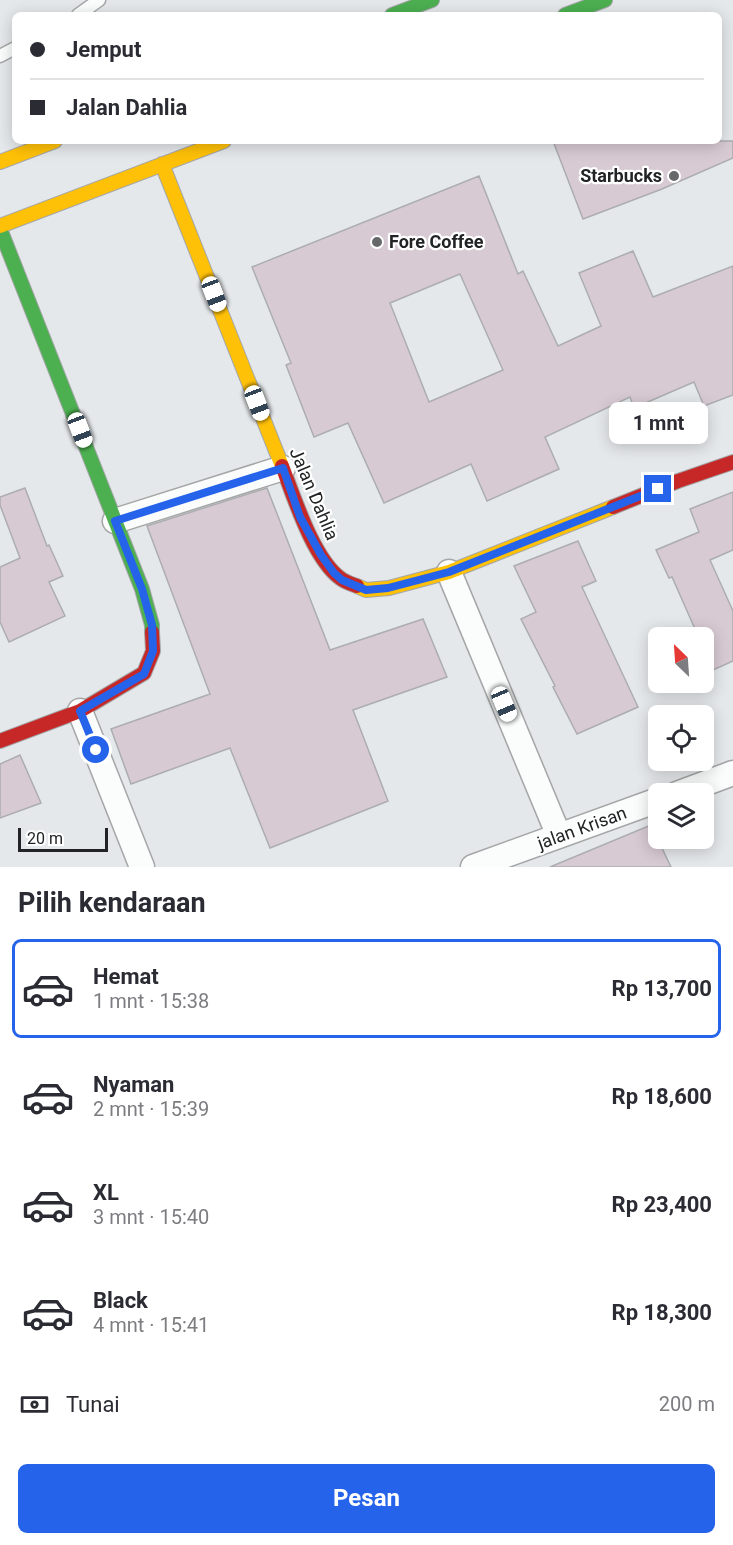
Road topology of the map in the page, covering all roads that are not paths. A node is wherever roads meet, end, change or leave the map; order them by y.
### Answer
1 (99, 0) edge
2 (432, 0) edge
3 (605, 0) edge
4 (82, 12) edge
5 (400, 12) edge
6 (573, 12) edge
7 (47, 144) edge
8 (216, 144) edge
9 (0, 162) edge
10 (162, 164) junction
11 (0, 227) edge
12 (733, 462) edge
13 (283, 468) junction
14 (115, 521) junction
15 (449, 572) junction
16 (80, 711) junction
17 (0, 741) edge
18 (733, 773) edge
19 (706, 783) edge
20 (648, 804) edge
21 (559, 836) junction
22 (142, 867) edge
23 (472, 867) edge

1 - 4 lane
2 - 5 street
3 - 6 street
7 - 9 street
8 - 10 street
10 - 11 street
10 - 13 street, Jalan Dahlia
11 - 14 street
12 - 15 street, Jalan Dahlia
13 - 14 street
13 - 15 street, Jalan Dahlia
14 - 16 street
15 - 21 street
16 - 17 street
16 - 22 street
18 - 19 street
20 - 21 street, jalan Krisan
21 - 23 street, jalan Krisan

